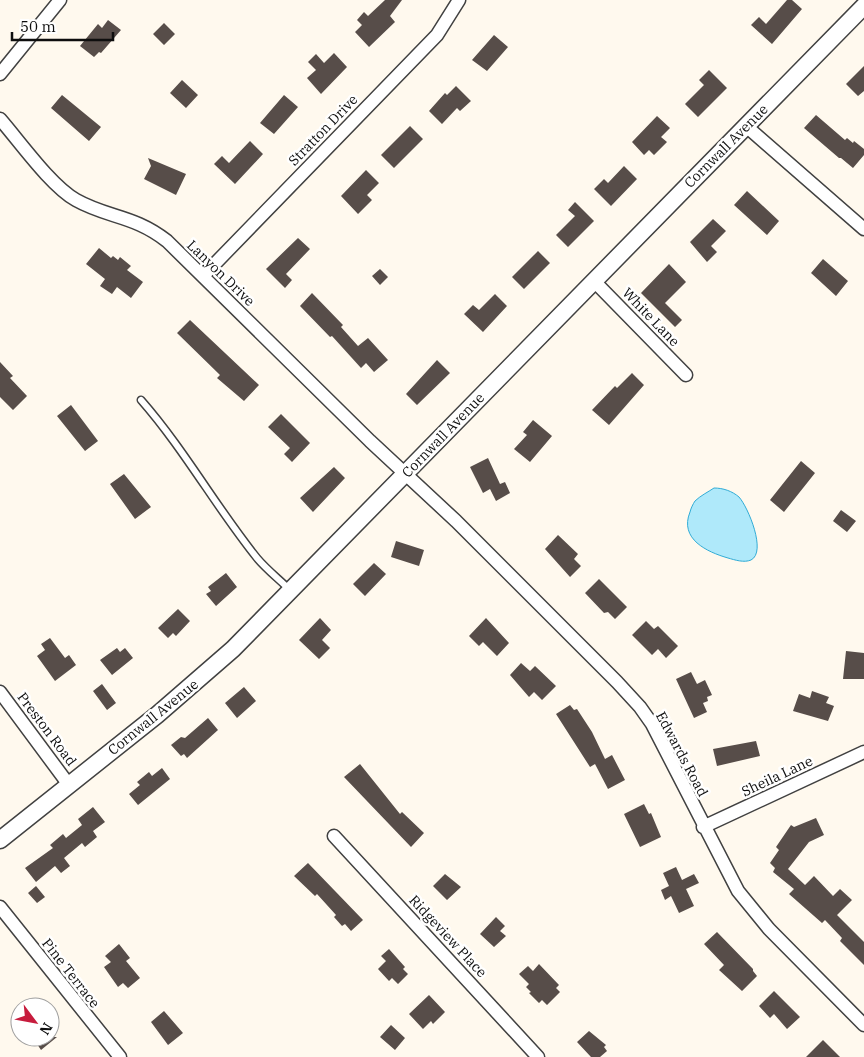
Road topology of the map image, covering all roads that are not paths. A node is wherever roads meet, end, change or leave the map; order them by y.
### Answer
1 (60, 0) edge
2 (458, 0) edge
3 (864, 6) edge
4 (0, 74) edge
5 (0, 119) edge
6 (746, 126) junction
7 (864, 229) edge
8 (202, 276) junction
9 (594, 281) junction
10 (686, 375) dead end
11 (141, 400) dead end
12 (406, 474) junction
13 (291, 591) junction
14 (0, 692) edge
15 (864, 752) edge
16 (69, 785) junction
17 (703, 827) junction
18 (334, 836) dead end
19 (0, 840) edge
20 (0, 907) edge
21 (864, 1025) edge
22 (120, 1057) edge
23 (538, 1057) edge

1 - 4 street
2 - 8 street, Stratton Drive
3 - 6 street, Cornwall Avenue
5 - 8 street, Lanyon Drive
6 - 7 street
6 - 9 street, Cornwall Avenue
8 - 12 street, Lanyon Drive
9 - 10 street, White Lane
9 - 12 street, Cornwall Avenue
11 - 13 lane
12 - 13 street, Cornwall Avenue
12 - 17 street, Edwards Road
13 - 16 street, Cornwall Avenue
14 - 16 street, Preston Road
15 - 17 street, Sheila Lane
16 - 19 street, Cornwall Avenue
17 - 21 street, Edwards Road
18 - 23 street, Ridgeview Place
20 - 22 street, Pine Terrace

